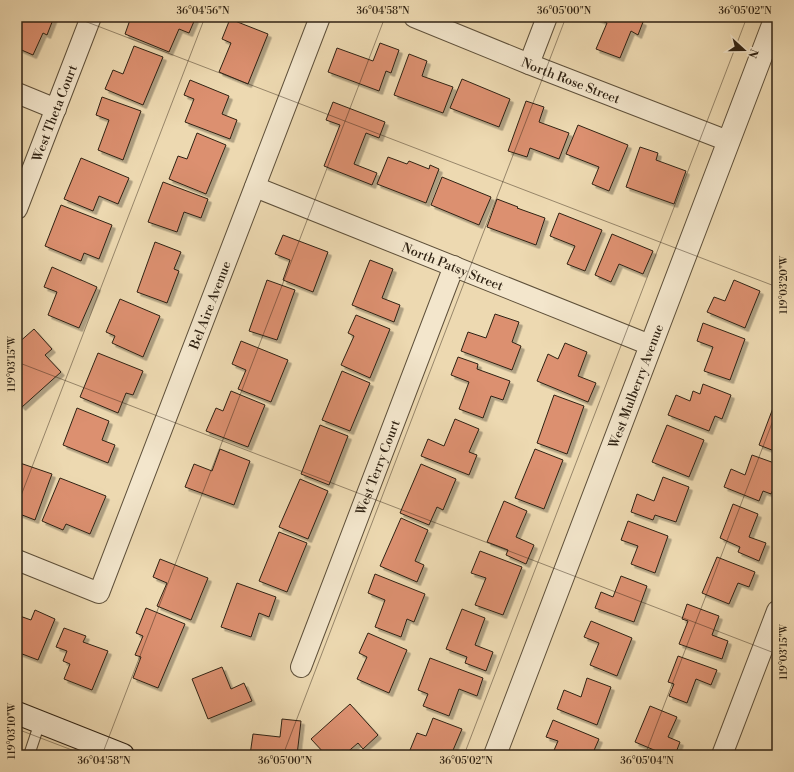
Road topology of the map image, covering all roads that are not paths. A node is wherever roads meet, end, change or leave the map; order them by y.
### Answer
1 (91, 17) edge
2 (320, 17) edge
3 (414, 17) edge
4 (547, 17) edge
5 (776, 17) edge
6 (529, 64) junction
7 (17, 93) edge
8 (56, 109) junction
9 (728, 141) junction
10 (255, 187) junction
11 (17, 210) edge
12 (454, 266) junction
13 (650, 345) junction
14 (17, 560) edge
15 (777, 611) edge
16 (301, 667) dead end
17 (17, 713) edge
18 (40, 722) junction
19 (29, 755) edge
20 (123, 755) edge
21 (495, 755) edge
22 (722, 755) edge

1 - 8 street, West Theta Court
2 - 10 street, Bel Aire Avenue
3 - 6 street, North Rose Street
4 - 6 street
5 - 9 street, West Mulberry Avenue
6 - 9 street, North Rose Street
7 - 8 street
8 - 11 street, West Theta Court
9 - 13 street, West Mulberry Avenue
10 - 12 street, North Patsy Street
10 - 14 street, Bel Aire Avenue
12 - 13 street, North Patsy Street
12 - 16 street, West Terry Court
13 - 21 street, West Mulberry Avenue
15 - 22 street
17 - 18 street
18 - 19 lane
18 - 20 street

